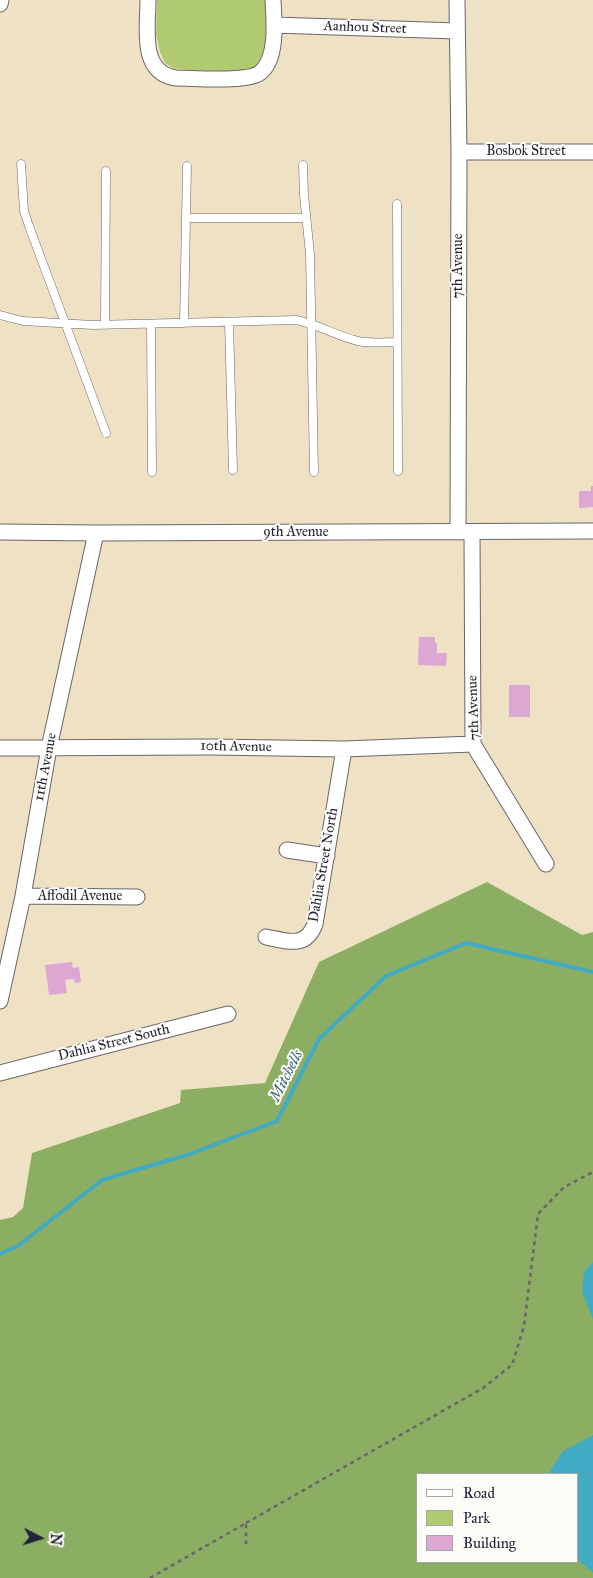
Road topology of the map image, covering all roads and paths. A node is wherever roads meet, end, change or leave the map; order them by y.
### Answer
1 (1, 0) edge
2 (148, 0) edge
3 (272, 0) edge
4 (457, 0) edge
5 (0, 4) edge
6 (274, 25) junction
7 (457, 31) junction
8 (459, 152) junction
9 (593, 152) edge
10 (21, 164) dead end
11 (303, 165) dead end
12 (187, 166) dead end
13 (106, 171) dead end
14 (397, 204) dead end
15 (186, 218) junction
16 (306, 218) junction
17 (0, 314) edge
18 (229, 322) junction
19 (65, 323) junction
20 (184, 323) junction
21 (311, 323) junction
22 (105, 324) junction
23 (152, 324) junction
24 (397, 342) junction
25 (106, 433) dead end
26 (233, 470) dead end
27 (398, 471) dead end
28 (152, 472) dead end
29 (314, 472) dead end
30 (593, 531) edge
31 (0, 532) edge
32 (465, 532) junction
33 (96, 534) junction
34 (473, 744) junction
35 (0, 748) edge
36 (49, 748) junction
37 (344, 749) junction
38 (287, 850) dead end
39 (327, 856) junction
40 (546, 864) dead end
41 (23, 896) junction
42 (137, 897) dead end
43 (266, 937) dead end
44 (0, 1001) edge
45 (228, 1014) dead end
46 (0, 1073) edge
47 (593, 1172) edge
48 (246, 1523) junction
49 (246, 1548) dead end
50 (150, 1578) edge

1 - 5 street
2 - 6 street
3 - 6 street
4 - 7 street, 7th Avenue
6 - 7 street, Aanhou Street
7 - 8 street, 7th Avenue
8 - 9 street, Bosbok Street
8 - 32 street, 7th Avenue
10 - 19 lane
11 - 16 lane
12 - 15 lane
13 - 22 lane
14 - 24 lane
15 - 16 lane
15 - 20 lane
16 - 21 lane
17 - 19 lane
18 - 20 lane
18 - 21 lane
18 - 26 lane
19 - 22 lane
19 - 25 lane
20 - 23 lane
21 - 24 lane
21 - 29 lane
22 - 23 lane
23 - 28 lane
24 - 27 lane
30 - 32 street, 9th Avenue
31 - 33 street, 9th Avenue
32 - 33 street, 9th Avenue
32 - 34 street, 7th Avenue
33 - 36 street, 11th Avenue
34 - 37 street, 10th Avenue
34 - 40 street, 7th Avenue
35 - 36 street, 10th Avenue
36 - 37 street, 10th Avenue
36 - 41 street, 11th Avenue
37 - 39 street, Dahlia Street North
38 - 39 street
39 - 43 street, Dahlia Street North
41 - 42 street, Affodil Avenue
41 - 44 street, 11th Avenue
45 - 46 street, Dahlia Street South
47 - 48 path
48 - 49 path
48 - 50 path

